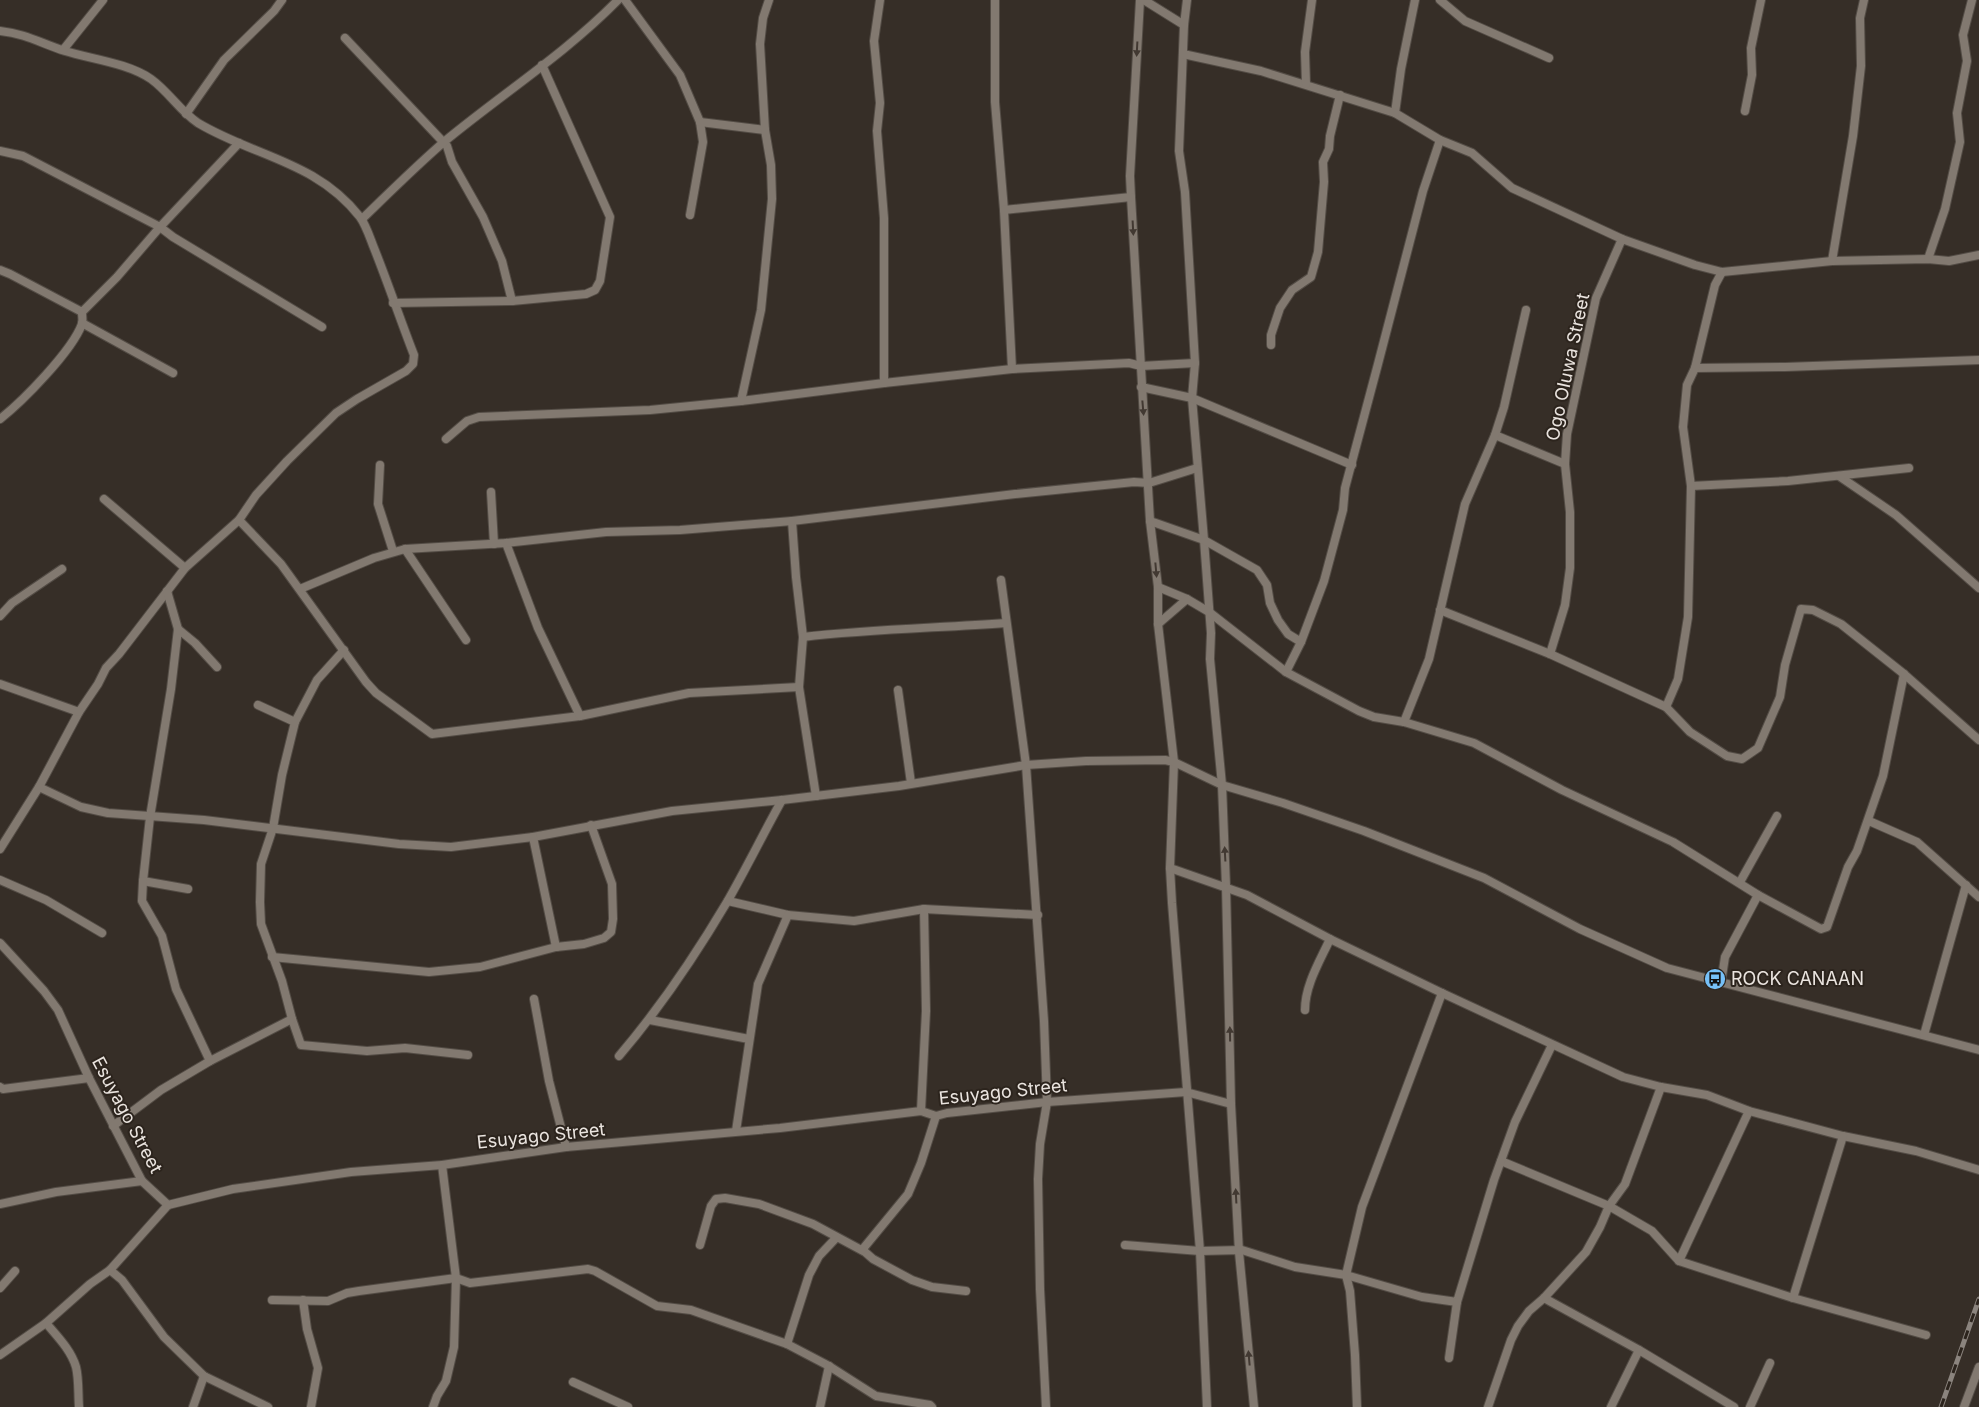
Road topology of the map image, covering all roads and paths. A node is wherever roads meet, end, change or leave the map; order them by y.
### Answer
1 (103, 0) edge
2 (282, 0) edge
3 (618, 0) edge
4 (625, 0) edge
5 (769, 0) edge
6 (880, 0) edge
7 (995, 0) edge
8 (1140, 0) edge
9 (1144, 0) edge
10 (1187, 0) edge
11 (1312, 0) edge
12 (1415, 0) edge
13 (1440, 0) edge
14 (1761, 0) edge
15 (1864, 0) edge
16 (1972, 0) edge
17 (1184, 25) junction
18 (0, 31) edge
19 (345, 38) dead end
20 (63, 50) junction
21 (1183, 54) junction
22 (1549, 58) dead end
23 (542, 65) junction
24 (1306, 84) junction
25 (1340, 95) junction
26 (1745, 111) dead end
27 (1395, 113) junction
28 (186, 114) junction
29 (700, 122) junction
30 (765, 130) junction
31 (1440, 140) junction
32 (444, 142) junction
33 (239, 143) junction
34 (0, 150) edge
35 (1131, 196) junction
36 (1004, 210) junction
37 (690, 215) dead end
38 (362, 219) junction
39 (160, 227) junction
40 (1622, 239) junction
41 (1979, 254) edge
42 (1928, 259) junction
43 (1832, 261) junction
44 (0, 270) edge
45 (1722, 272) junction
46 (512, 301) junction
47 (393, 303) junction
48 (1526, 310) dead end
49 (82, 312) junction
50 (82, 323) junction
51 (322, 327) dead end
52 (1271, 345) dead end
53 (1979, 360) edge
54 (1195, 362) junction
55 (1141, 366) junction
56 (1695, 368) junction
57 (1012, 369) junction
58 (173, 373) dead end
59 (884, 382) junction
60 (1141, 386) junction
61 (1192, 398) junction
62 (741, 402) junction
63 (0, 419) edge
64 (1494, 435) junction
65 (446, 439) dead end
66 (1565, 464) junction
67 (380, 465) dead end
68 (1352, 465) junction
69 (1197, 468) junction
70 (1909, 468) dead end
71 (1839, 476) junction
72 (1149, 483) junction
73 (1691, 486) junction
74 (491, 492) dead end
75 (104, 499) dead end
76 (239, 520) junction
77 (1150, 521) junction
78 (792, 522) junction
79 (1204, 540) junction
80 (506, 543) junction
81 (494, 544) junction
82 (406, 549) junction
83 (393, 551) junction
84 (185, 568) junction
85 (62, 569) dead end
86 (1001, 580) dead end
87 (1158, 587) junction
88 (1979, 588) edge
89 (300, 589) junction
90 (166, 591) junction
91 (1187, 599) junction
92 (1440, 610) junction
93 (1208, 612) junction
94 (0, 616) edge
95 (1006, 623) junction
96 (1158, 624) junction
97 (178, 629) junction
98 (803, 637) junction
99 (466, 640) dead end
100 (1301, 642) junction
101 (344, 650) junction
102 (1550, 654) junction
103 (217, 667) dead end
104 (1286, 672) junction
105 (1904, 674) junction
106 (0, 684) edge
107 (799, 687) junction
108 (898, 690) dead end
109 (258, 705) dead end
110 (1666, 707) junction
111 (79, 712) junction
112 (580, 716) junction
113 (295, 722) junction
114 (1404, 722) junction
115 (1979, 740) edge
116 (1174, 762) junction
117 (1026, 765) junction
118 (911, 783) junction
119 (1222, 784) junction
120 (39, 787) junction
121 (816, 796) junction
122 (782, 800) junction
123 (1776, 816) dead end
124 (150, 817) junction
125 (1868, 821) junction
126 (591, 825) junction
127 (273, 828) junction
128 (533, 837) junction
129 (0, 850) edge
130 (1170, 868) junction
131 (0, 880) edge
132 (143, 881) junction
133 (1740, 882) junction
134 (1966, 884) junction
135 (1226, 886) junction
136 (188, 889) dead end
137 (1758, 895) junction
138 (1979, 898) edge
139 (728, 901) junction
140 (924, 909) junction
141 (788, 915) junction
142 (1038, 915) junction
143 (102, 933) dead end
144 (1330, 939) junction
145 (0, 943) edge
146 (556, 947) junction
147 (272, 958) junction
148 (1721, 983) junction
149 (1442, 993) junction
150 (534, 999) dead end
151 (1305, 1010) dead end
152 (292, 1019) junction
153 (650, 1020) junction
154 (1924, 1035) junction
155 (749, 1039) junction
156 (1552, 1045) junction
157 (1979, 1050) edge
158 (468, 1055) dead end
159 (619, 1056) dead end
160 (210, 1062) junction
161 (89, 1078) junction
162 (0, 1087) edge
163 (1661, 1087) junction
164 (1186, 1092) junction
165 (1047, 1102) junction
166 (1231, 1104) junction
167 (921, 1111) junction
168 (1749, 1111) junction
169 (936, 1116) junction
170 (113, 1126) junction
171 (736, 1131) junction
172 (1843, 1136) junction
173 (566, 1147) junction
174 (1501, 1161) junction
175 (442, 1164) junction
176 (1979, 1170) edge
177 (142, 1181) junction
178 (0, 1204) edge
179 (168, 1205) junction
180 (1609, 1206) junction
181 (836, 1238) junction
182 (700, 1245) dead end
183 (1125, 1245) dead end
184 (862, 1250) junction
185 (1200, 1251) junction
186 (1240, 1252) junction
187 (1679, 1261) junction
188 (110, 1270) junction
189 (15, 1271) dead end
190 (1346, 1275) junction
191 (456, 1278) junction
192 (0, 1288) edge
193 (966, 1291) dead end
194 (1544, 1298) junction
195 (1793, 1298) junction
196 (272, 1300) dead end
197 (303, 1300) junction
198 (1457, 1302) junction
199 (46, 1324) junction
200 (1926, 1335) dead end
201 (787, 1344) junction
202 (1639, 1350) junction
203 (0, 1355) edge
204 (1449, 1358) dead end
205 (1770, 1363) dead end
206 (829, 1366) junction
207 (1979, 1367) edge
208 (204, 1376) junction
209 (573, 1382) dead end
210 (79, 1407) edge
211 (193, 1407) edge
212 (268, 1407) edge
213 (311, 1407) edge
214 (433, 1407) edge
215 (628, 1407) edge
216 (820, 1407) edge
217 (932, 1407) edge
218 (1046, 1407) edge
219 (1207, 1407) edge
220 (1254, 1407) edge
221 (1357, 1407) edge
222 (1488, 1407) edge
223 (1611, 1407) edge
224 (1734, 1407) edge
225 (1750, 1407) edge
226 (1964, 1407) edge

1 - 20 street
2 - 28 street
3 - 23 street
4 - 29 street
5 - 30 street
6 - 59 street
7 - 36 street
8 -> 35 street
9 - 17 street
10 - 17 street
11 - 24 street
12 - 27 street
13 - 22 street
14 - 26 street
15 - 43 street
16 - 42 street
17 - 21 street
18 - 20 street
19 - 32 street
20 - 28 street
21 - 24 street
21 - 54 street
23 - 32 street
23 - 46 street
24 - 25 street
25 - 27 street
25 - 52 street
27 - 31 street
28 - 33 street
29 - 30 street
29 - 37 street
30 - 62 street
31 - 40 street
31 - 68 street
32 - 38 street
32 - 46 street
33 - 38 street
33 - 39 street
34 - 39 street
35 - 36 street
35 -> 55 street
36 - 57 street
38 - 47 street
39 - 49 street
39 - 51 street
40 - 45 street
40 - 66 street, Ogo Oluwa Street
41 - 42 street
42 - 43 street
43 - 45 street
44 - 49 street
45 - 56 street
46 - 47 street
47 - 76 street
48 - 64 street
49 - 50 street
50 - 58 street
50 - 63 street
53 - 56 street
54 - 55 street
54 - 61 street
55 - 57 street
55 - 60 street
56 - 73 street
57 - 59 street
59 - 62 street
60 - 61 street
60 -> 72 street
61 - 68 street
61 - 69 street
62 - 65 street
64 - 66 street
64 - 92 street
66 - 102 street, Ogo Oluwa Street
67 - 83 street
68 - 100 street
69 - 72 street
69 - 79 street
70 - 71 street
71 - 73 street
71 - 88 street
72 - 77 street
72 - 78 street
73 - 110 street
74 - 81 street
75 - 84 street
76 - 84 street
76 - 89 street
77 - 79 street
77 -> 87 street
78 - 80 street
78 - 98 street
79 - 93 street
79 - 100 street
80 - 81 street
80 - 112 street
81 - 82 street
82 - 83 street
82 - 99 street
83 - 89 street
84 - 90 street
85 - 94 street
86 - 95 street
87 - 91 street
87 - 96 street
89 - 101 street
90 - 97 street
90 - 111 street
91 - 93 street
91 - 96 street
92 - 102 street
92 - 114 street
93 - 104 street
93 - 119 street
95 - 98 street
95 - 117 street
96 - 116 street
97 - 103 street
97 - 124 street
98 - 107 street
100 - 104 street
101 - 112 street
101 - 113 street
102 - 110 street
104 - 114 street
105 - 110 street
105 - 115 street
105 - 125 street
106 - 111 street
107 - 112 street
107 - 121 street
108 - 118 street
109 - 113 street
111 - 120 street
113 - 127 street
114 - 133 street
116 - 117 street
116 - 119 street
116 - 130 street
117 - 118 street
117 - 142 street
118 - 121 street
135 -> 119 street
119 - 148 street
120 - 124 street
120 - 129 street
121 - 122 street
122 - 126 street
122 - 139 street
123 - 133 street
124 - 127 street
124 - 132 street
125 - 134 street
125 - 137 street
126 - 128 street
126 - 146 street
127 - 128 street
127 - 147 street
128 - 146 street
130 - 135 street
130 - 164 street
131 - 143 street
132 - 136 street
132 - 160 street
133 - 137 street
134 - 138 street
134 - 154 street
135 - 144 street
166 -> 135 street
137 - 148 street
139 - 141 street
139 - 153 street
140 - 141 street
140 - 142 street
140 - 167 street
141 - 155 street
142 - 165 street
144 - 149 street
144 - 151 street
145 - 161 street, Esuyago Street
146 - 147 street
147 - 152 street
148 - 154 street
149 - 156 street
149 - 190 street
150 - 173 street
152 - 158 street
152 - 160 street
153 - 155 street
153 - 159 street
154 - 157 street
155 - 171 street
156 - 163 street
156 - 174 street
160 - 170 street
161 - 162 street
161 - 170 street, Esuyago Street
163 - 168 street
163 - 180 street
164 - 165 street, Esuyago Street
164 - 166 street, Esuyago Street
164 - 185 street
165 - 169 street, Esuyago Street
165 - 218 street
186 -> 166 street
167 - 169 street, Esuyago Street
167 - 171 street, Esuyago Street
168 - 172 street
168 - 187 street
169 - 184 street
170 - 177 street, Esuyago Street
171 - 173 street, Esuyago Street
172 - 176 street
172 - 195 street
173 - 175 street, Esuyago Street
174 - 180 street
174 - 198 street
175 - 179 street, Esuyago Street
175 - 191 street
177 - 178 street
177 - 179 street, Esuyago Street
179 - 188 street
180 - 187 street
180 - 194 street
181 - 182 street
181 - 184 street
181 - 201 street
183 - 185 street
184 - 193 street
185 - 186 street
185 - 219 street
186 - 190 street
220 -> 186 street
187 - 195 street
188 - 199 street
188 - 208 street
189 - 192 street
190 - 198 street
190 - 221 street
191 - 197 street
191 - 201 street
191 - 214 street
194 - 202 street
194 - 222 street
195 - 200 street
196 - 197 street
197 - 213 street
198 - 204 street
199 - 203 street
199 - 210 street
201 - 206 street
202 - 223 street
202 - 224 street
205 - 225 street
206 - 216 street
206 - 217 street
207 - 226 street
208 - 211 street
208 - 212 street
209 - 215 street

